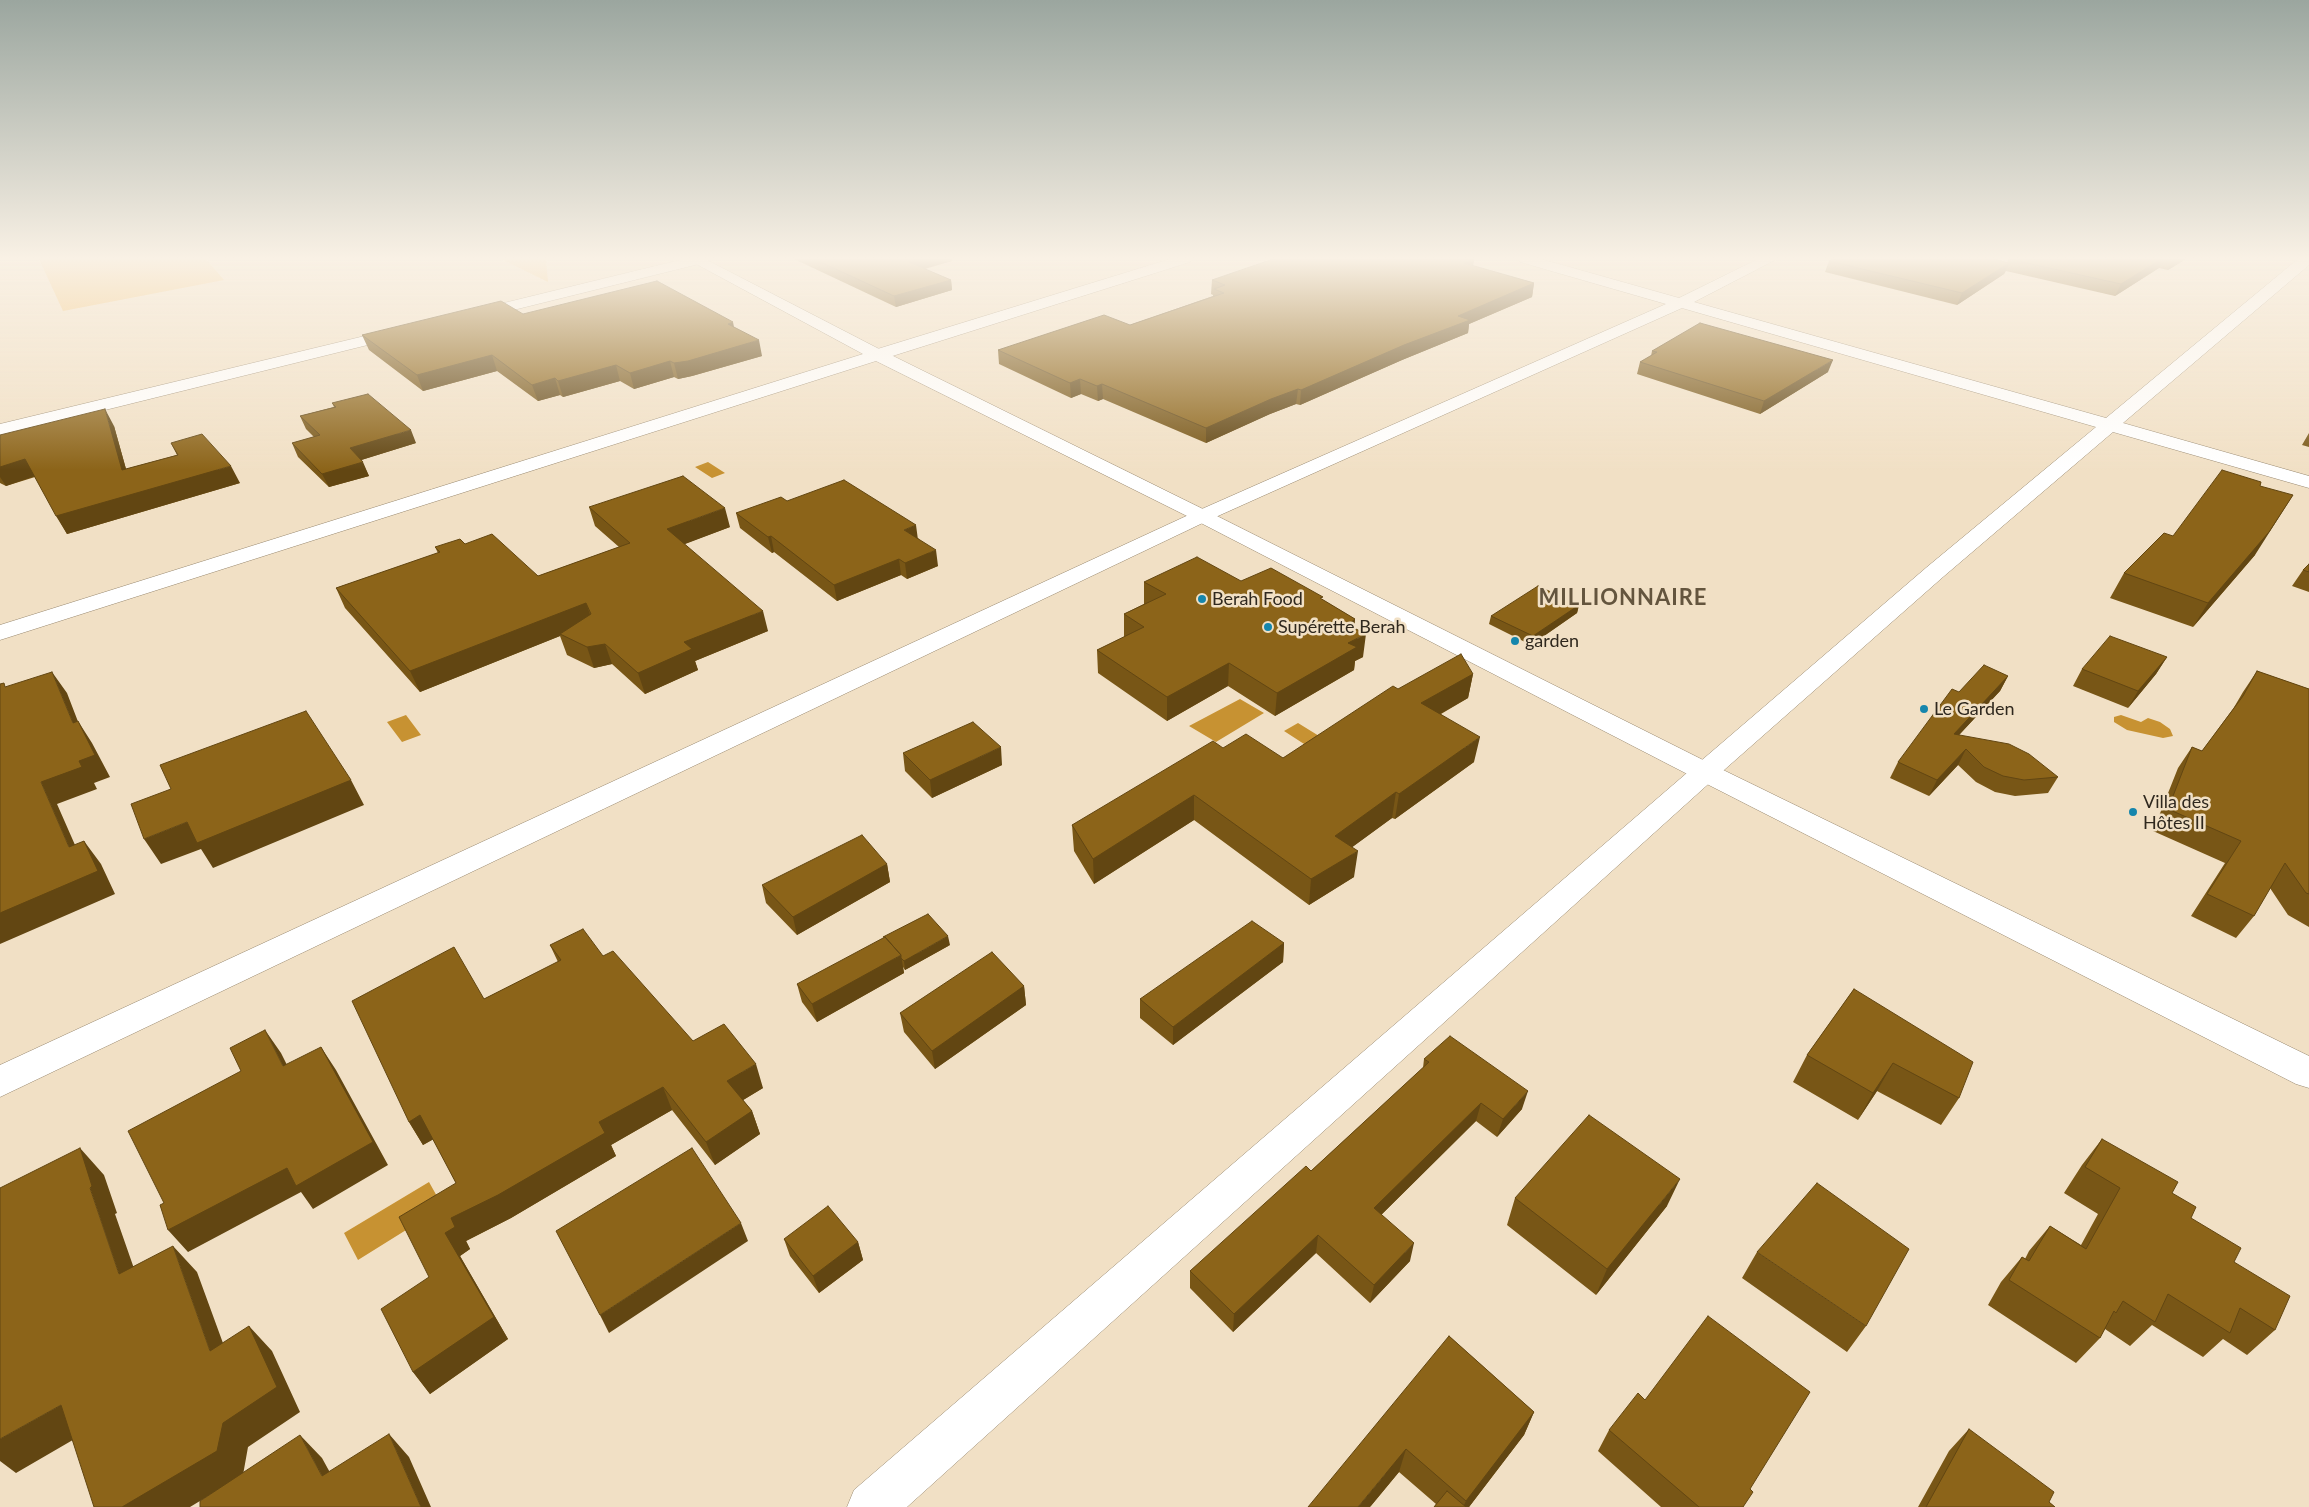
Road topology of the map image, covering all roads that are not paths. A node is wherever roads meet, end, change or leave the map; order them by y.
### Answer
1 (412, 329) edge
2 (828, 329) edge
3 (959, 329) edge
4 (1622, 329) edge
5 (1768, 329) edge
6 (2224, 329) edge
7 (877, 355) junction
8 (2109, 426) junction
9 (0, 430) edge
10 (2309, 482) edge
11 (1202, 516) junction
12 (0, 633) edge
13 (1705, 772) junction
14 (2309, 1073) edge
15 (0, 1082) edge
16 (872, 1507) edge

1 - 9 street
2 - 7 street
3 - 7 street
4 - 11 street
5 - 8 street
6 - 8 street
7 - 11 street
7 - 12 street
8 - 10 street
8 - 13 street
11 - 13 street
11 - 15 street
13 - 14 street
13 - 16 street

